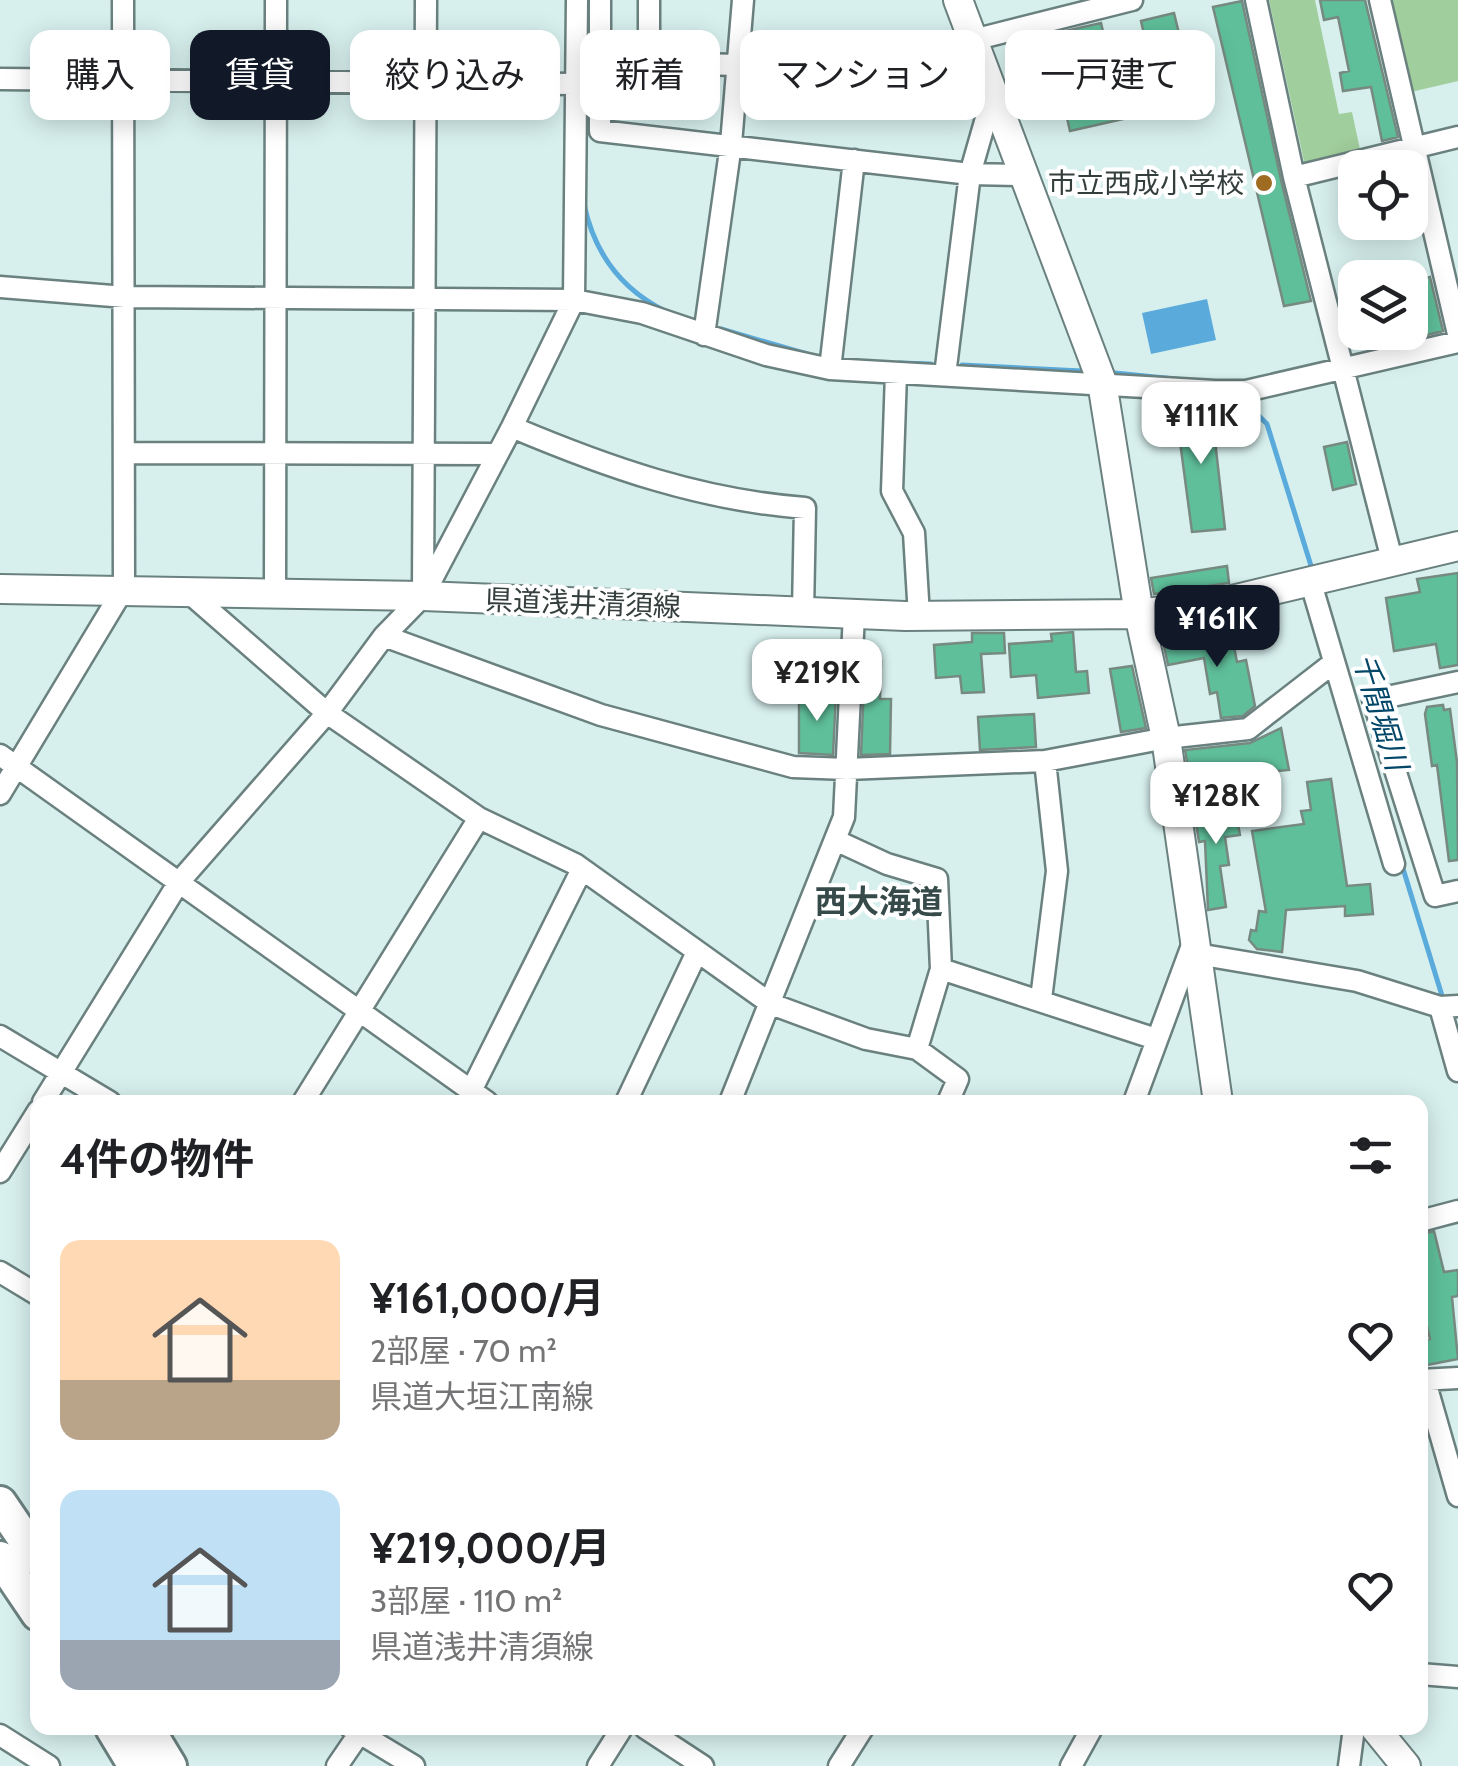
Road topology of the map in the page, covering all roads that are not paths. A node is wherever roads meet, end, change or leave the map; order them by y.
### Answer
1 (123, 0) edge
2 (276, 0) edge
3 (426, 0) edge
4 (577, 0) edge
5 (600, 0) edge
6 (649, 0) edge
7 (743, 0) edge
8 (958, 0) edge
9 (1132, 0) edge
10 (1256, 0) edge
11 (1380, 0) edge
12 (1104, 3) edge
13 (122, 30) edge
14 (275, 30) edge
15 (426, 30) edge
16 (580, 30) edge
17 (595, 30) edge
18 (742, 30) edge
19 (968, 30) edge
20 (985, 36) edge
21 (740, 65) joint
22 (985, 73) edge
23 (0, 79) edge
24 (30, 79) edge
25 (993, 94) junction
26 (122, 120) edge
27 (274, 120) edge
28 (426, 120) edge
29 (584, 120) edge
30 (596, 120) edge
31 (1458, 137) edge
32 (731, 144) junction
33 (1416, 146) junction
34 (854, 160) junction
35 (970, 174) junction
36 (1023, 175) junction
37 (1294, 177) junction
38 (0, 288) edge
39 (124, 298) junction
40 (274, 298) junction
41 (424, 298) junction
42 (574, 300) junction
43 (1458, 334) edge
44 (704, 335) junction
45 (1458, 342) edge
46 (1342, 368) junction
47 (830, 369) junction
48 (896, 372) junction
49 (945, 375) junction
50 (1102, 382) junction
51 (512, 428) junction
52 (274, 451) junction
53 (124, 453) junction
54 (422, 454) junction
55 (496, 454) junction
56 (1458, 546) edge
57 (1392, 560) junction
58 (1316, 579) junction
59 (124, 588) junction
60 (0, 589) edge
61 (186, 590) junction
62 (275, 593) junction
63 (423, 596) junction
64 (804, 612) junction
65 (854, 614) junction
66 (1139, 614) junction
67 (919, 616) junction
68 (384, 636) junction
69 (1332, 664) junction
70 (1458, 682) edge
71 (327, 713) junction
72 (1166, 738) junction
73 (1044, 761) junction
74 (8, 762) edge
75 (847, 768) junction
76 (0, 794) edge
77 (479, 818) junction
78 (834, 840) junction
79 (1394, 864) dead end
80 (582, 869) junction
81 (179, 882) junction
82 (1458, 891) edge
83 (1196, 946) junction
84 (698, 952) junction
85 (941, 969) junction
86 (1042, 999) junction
87 (771, 1004) junction
88 (1447, 1007) edge
89 (360, 1012) junction
90 (0, 1036) edge
91 (1156, 1038) junction
92 (917, 1049) junction
93 (1458, 1071) edge
94 (62, 1072) junction
95 (47, 1095) edge
96 (99, 1095) edge
97 (308, 1095) edge
98 (476, 1095) edge
99 (480, 1095) edge
100 (629, 1095) edge
101 (733, 1095) edge
102 (951, 1095) edge
103 (1136, 1095) edge
104 (1217, 1095) edge
105 (30, 1124) edge
106 (0, 1172) edge
107 (1458, 1211) edge
108 (1428, 1219) edge
109 (0, 1272) edge
110 (30, 1291) edge
111 (1458, 1378) edge
112 (1428, 1380) edge
113 (1428, 1399) edge
114 (1458, 1496) edge
115 (0, 1503) edge
116 (20, 1564) edge
117 (30, 1592) edge
118 (1428, 1675) edge
119 (1458, 1677) edge
120 (0, 1735) edge
121 (116, 1735) edge
122 (152, 1735) edge
123 (355, 1735) edge
124 (367, 1735) edge
125 (618, 1735) edge
126 (656, 1735) edge
127 (859, 1735) edge
128 (1088, 1735) edge
129 (1353, 1735) edge
130 (1381, 1735) edge
131 (49, 1766) edge
132 (135, 1766) edge
133 (170, 1766) edge
134 (338, 1766) edge
135 (414, 1766) edge
136 (598, 1766) edge
137 (703, 1766) edge
138 (839, 1766) edge
139 (1071, 1766) edge
140 (1349, 1766) edge
141 (1406, 1766) edge

1 - 13 street
2 - 14 street
3 - 15 street
4 - 16 street
5 - 17 street
6 - 21 street
7 - 18 street
8 - 19 main road
9 - 12 street
10 - 37 street
11 - 33 street
12 - 20 street
21 - 32 street
22 - 25 main road
23 - 24 street
25 - 35 street
25 - 36 main road
26 - 39 street
27 - 40 street
28 - 41 street
29 - 42 street
30 - 32 street
31 - 33 street
32 - 34 street
32 - 44 street
33 - 37 street
33 - 43 street
34 - 35 street
34 - 47 street
35 - 36 street
35 - 49 street
36 - 50 main road
37 - 46 street
38 - 39 street
39 - 40 street
39 - 53 street
40 - 41 street
40 - 52 street
41 - 42 street
41 - 54 street
42 - 44 street
42 - 51 street
44 - 47 street
45 - 46 street
46 - 50 street
46 - 57 street
47 - 48 street
48 - 49 street
48 - 67 street
49 - 50 street
50 - 66 main road
51 - 55 street
51 - 64 street
52 - 53 street
52 - 54 street
52 - 62 street
53 - 59 street
54 - 55 street
54 - 63 street
55 - 63 street
56 - 57 main road, 県道浅井清須線
57 - 58 main road, 県道浅井清須線
58 - 66 main road, 県道浅井清須線
58 - 69 street
59 - 60 main road, 県道浅井清須線
59 - 61 main road, 県道浅井清須線
59 - 74 street
61 - 62 main road, 県道浅井清須線
61 - 71 street
62 - 63 main road, 県道浅井清須線
63 - 64 main road, 県道浅井清須線
63 - 68 street
64 - 65 main road, 県道浅井清須線
65 - 67 main road, 県道浅井清須線
65 - 75 street
66 - 67 main road, 県道浅井清須線
66 - 72 main road
68 - 71 street
68 - 75 street
69 - 72 street
69 - 79 street
70 - 82 street
71 - 77 street
71 - 81 street
72 - 73 street
72 - 83 main road
73 - 75 street
73 - 86 street
74 - 76 street
74 - 81 street
75 - 78 street
77 - 80 street
77 - 89 street
78 - 85 street
78 - 87 street
80 - 84 street
80 - 99 street
81 - 89 street
81 - 94 street
83 - 88 street
83 - 91 street
83 - 104 main road
84 - 87 street
84 - 100 street
85 - 86 street
85 - 92 street
86 - 91 street
87 - 92 street
87 - 101 street
88 - 93 street
89 - 97 street
89 - 98 street
90 - 94 street
91 - 103 street
92 - 102 street
94 - 95 street
94 - 96 street
105 - 106 street
107 - 108 street
109 - 110 street
111 - 112 street
113 - 114 street
115 - 116 highway
116 - 117 highway
118 - 119 street
120 - 131 street
121 - 132 highway
122 - 133 highway
123 - 134 street
124 - 135 street
125 - 136 street
126 - 137 street
127 - 138 street
128 - 139 street
129 - 140 street
130 - 141 main road

